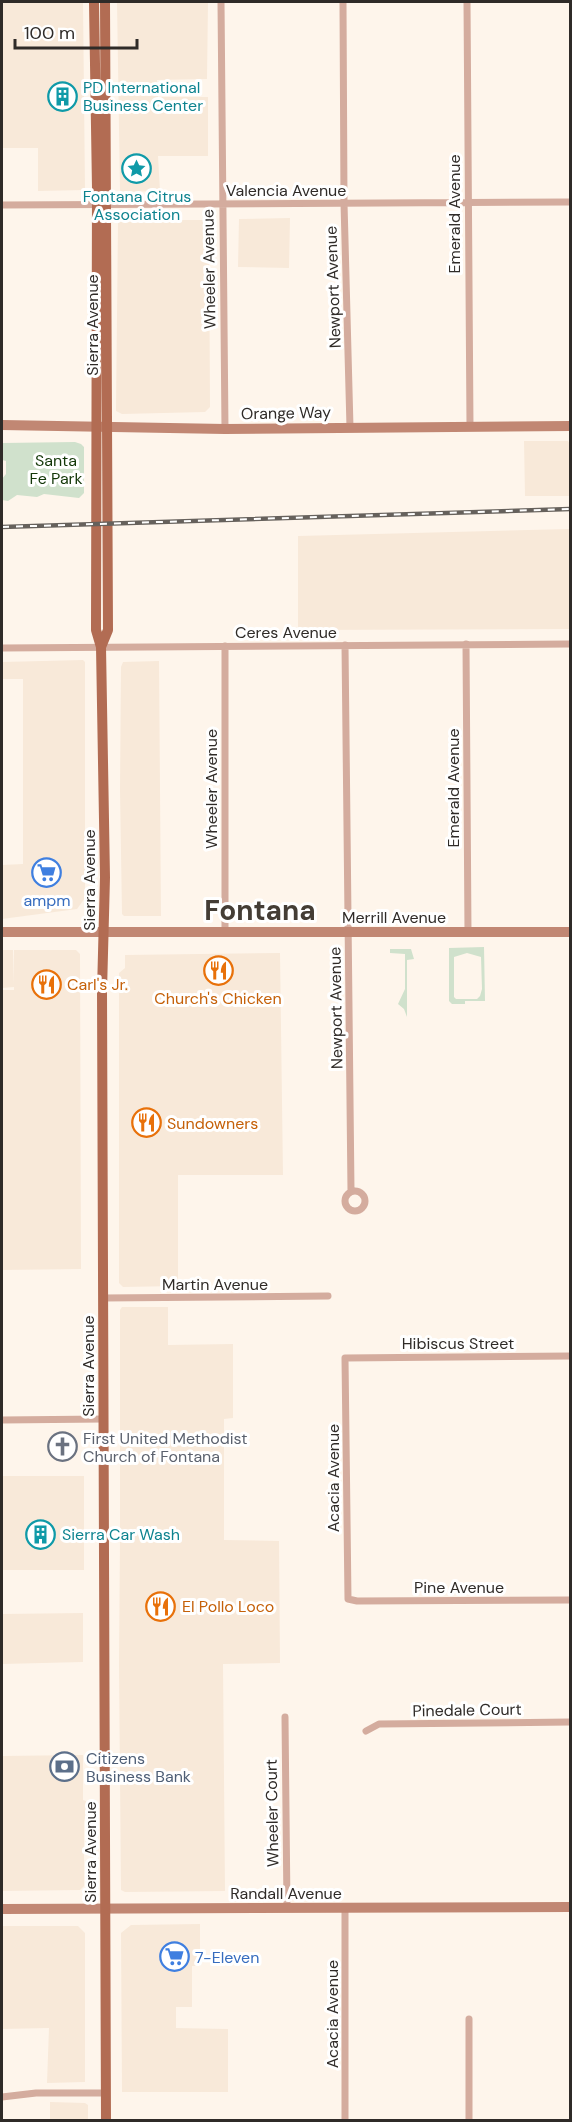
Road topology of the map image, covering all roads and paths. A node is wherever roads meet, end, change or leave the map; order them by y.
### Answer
1 (94, 2) edge
2 (105, 2) edge
3 (221, 2) edge
4 (343, 2) edge
5 (466, 2) edge
6 (467, 202) junction
7 (570, 202) edge
8 (344, 203) junction
9 (222, 204) junction
10 (2, 205) edge
11 (102, 205) junction
12 (2, 425) edge
13 (96, 426) junction
14 (108, 426) junction
15 (470, 426) junction
16 (570, 426) edge
17 (350, 427) junction
18 (225, 429) junction
19 (466, 644) junction
20 (570, 644) edge
21 (345, 645) junction
22 (225, 646) junction
23 (101, 647) junction
24 (2, 648) edge
25 (104, 931) junction
26 (2, 932) edge
27 (225, 932) junction
28 (348, 932) junction
29 (468, 932) junction
30 (570, 932) edge
31 (351, 1191) dead end
32 (328, 1296) dead end
33 (103, 1298) junction
34 (570, 1356) edge
35 (345, 1358) joint
36 (104, 1419) junction
37 (2, 1420) edge
38 (348, 1599) joint
39 (570, 1600) edge
40 (285, 1717) dead end
41 (570, 1722) edge
42 (366, 1731) dead end
43 (570, 1907) edge
44 (105, 1908) junction
45 (287, 1908) junction
46 (345, 1908) junction
47 (2, 1909) edge
48 (469, 2019) dead end
49 (105, 2093) junction
50 (2, 2097) edge
51 (106, 2121) edge
52 (345, 2121) edge
53 (469, 2121) edge

1 - 11 main road, Sierra Avenue
2 - 11 main road, Sierra Avenue
3 - 9 street, Wheeler Avenue
4 - 8 street, Newport Avenue
5 - 6 street, Emerald Avenue
6 - 7 street, Valencia Avenue
6 - 8 street, Valencia Avenue
6 - 15 street, Emerald Avenue
8 - 9 street, Valencia Avenue
8 - 17 street, Newport Avenue
9 - 11 street, Valencia Avenue
9 - 18 street, Wheeler Avenue
10 - 11 street, Valencia Avenue
11 - 13 main road, Sierra Avenue
11 - 14 main road, Sierra Avenue
12 - 13 street, Orange Way
13 - 14 street, Orange Way
13 - 23 main road, Sierra Avenue
14 - 18 street, Orange Way
14 - 23 main road, Sierra Avenue
15 - 16 street, Orange Way
15 - 17 street, Orange Way
17 - 18 street, Orange Way
19 - 20 street, Ceres Avenue
19 - 21 street, Ceres Avenue
19 - 29 street, Emerald Avenue
21 - 22 street, Ceres Avenue
21 - 28 street, Newport Avenue
22 - 23 street, Ceres Avenue
22 - 27 street, Wheeler Avenue
23 - 24 street, Ceres Avenue
23 - 25 main road, Sierra Avenue
25 - 26 street, Merrill Avenue
25 - 27 street, Merrill Avenue
25 - 33 main road, Sierra Avenue
27 - 28 street, Merrill Avenue
28 - 29 street, Merrill Avenue
28 - 31 street, Newport Avenue
29 - 30 street, Merrill Avenue
32 - 33 street, Martin Avenue
33 - 36 main road, Sierra Avenue
34 - 35 street, Hibiscus Street
35 - 38 street, Acacia Avenue
36 - 37 street
36 - 44 main road, Sierra Avenue
38 - 39 street, Pine Avenue
40 - 45 street, Wheeler Court
41 - 42 street, Pinedale Court
43 - 46 street, Randall Avenue
44 - 45 street, Randall Avenue
44 - 47 street, Randall Avenue
44 - 49 main road, Sierra Avenue
45 - 46 street, Randall Avenue
46 - 52 street, Acacia Avenue
48 - 53 street
49 - 50 street
49 - 51 main road, Sierra Avenue

